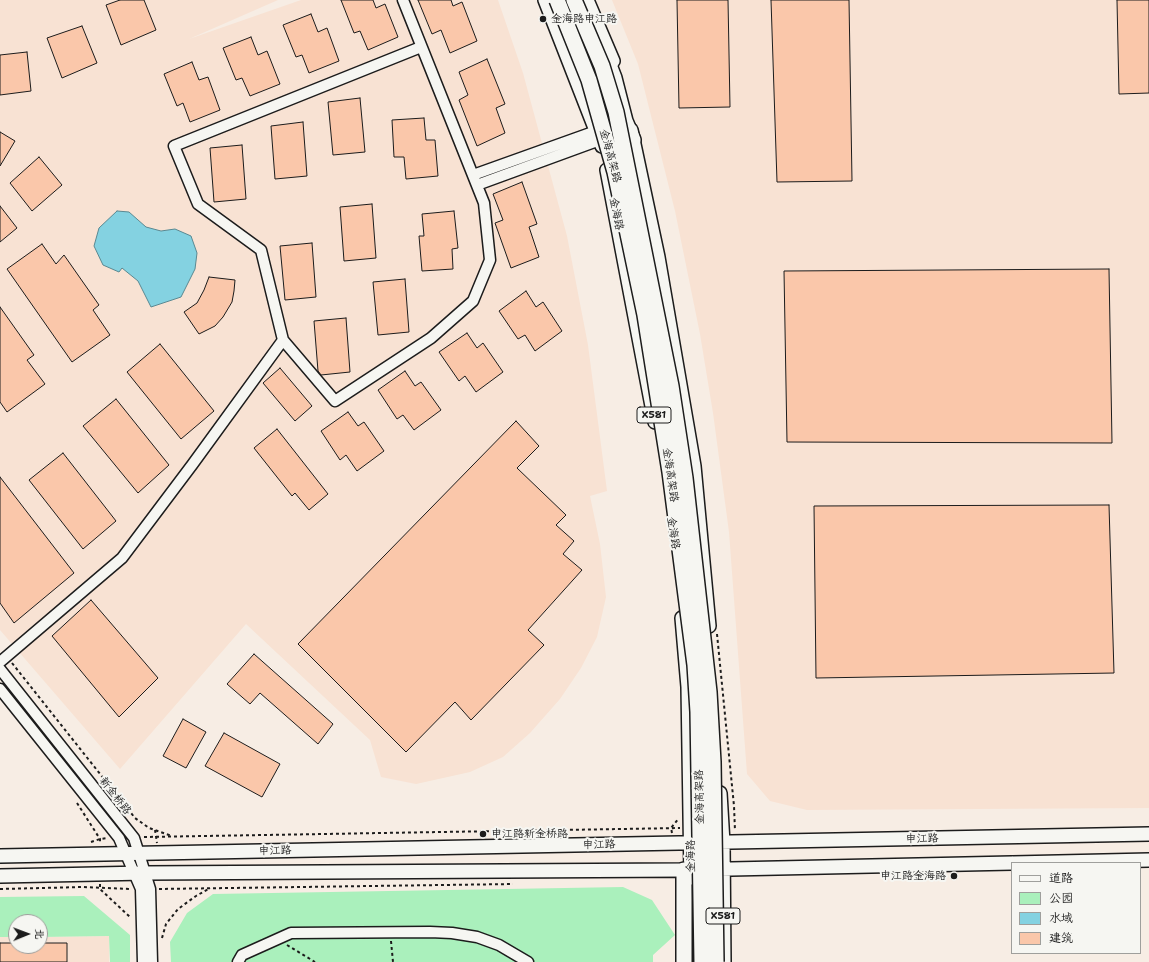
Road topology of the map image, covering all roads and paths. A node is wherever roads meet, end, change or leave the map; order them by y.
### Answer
1 (403, 0) edge
2 (545, 0) edge
3 (557, 0) edge
4 (574, 0) edge
5 (582, 0) edge
6 (587, 0) edge
7 (421, 46) junction
8 (598, 136) junction
9 (633, 140) junction
10 (473, 175) junction
11 (477, 185) junction
12 (283, 340) junction
13 (3, 659) edge
14 (0, 669) edge
15 (0, 689) edge
16 (682, 813) dead end
17 (93, 827) dead end
18 (155, 830) junction
19 (1149, 834) edge
20 (175, 837) junction
21 (100, 838) dead end
22 (723, 843) junction
23 (691, 844) junction
24 (133, 854) junction
25 (0, 856) edge
26 (1149, 860) edge
27 (1058, 862) edge
28 (1011, 863) edge
29 (723, 869) junction
30 (688, 870) junction
31 (139, 873) junction
32 (0, 876) edge
33 (518, 884) dead end
34 (211, 888) junction
35 (0, 889) edge
36 (160, 889) dead end
37 (133, 919) dead end
38 (391, 932) junction
39 (278, 939) junction
40 (161, 941) dead end
41 (143, 962) edge
42 (152, 962) edge
43 (238, 962) edge
44 (315, 962) edge
45 (392, 962) edge
46 (528, 962) edge
47 (684, 962) edge
48 (691, 962) edge
49 (702, 962) edge
50 (716, 962) edge
51 (724, 962) edge

1 - 7 street
2 - 8 main road, 金海路 / X581
3 - 49 highway, 金海高架路, bridge
4 - 50 highway, 金海高架路, bridge
5 - 9 highway
6 - 9 main road, X581
7 - 10 street
7 - 12 street
8 - 10 street
8 - 11 street
8 - 23 main road, 金海路 / X581
9 - 22 main road, X581
10 - 11 street
11 - 12 street
12 - 13 street
13 - 18 path
14 - 24 street, 新金桥路
15 - 24 street, 新金桥路
16 - 20 path
17 - 21 path
18 - 20 path
18 - 20 path
19 - 22 main road, 申江路
22 - 23 main road, 申江路
22 - 29 main road, X581
23 - 24 main road, 申江路
23 - 30 main road, 金海路 / X581
24 - 25 main road, 申江路
24 - 31 street, 新金桥路
26 - 27 main road, 申江路
28 - 29 main road, 申江路
29 - 30 main road, 申江路
29 - 51 main road, X581
30 - 31 main road, 申江路
30 - 47 highway
30 - 48 main road, 金海路 / X581
31 - 32 main road, 申江路
31 - 41 street, 新金桥路
31 - 42 street, 新金桥路
33 - 34 path
34 - 36 path
34 - 40 path
35 - 37 path
38 - 39 street
38 - 45 path
38 - 46 street
39 - 43 street
39 - 44 path

